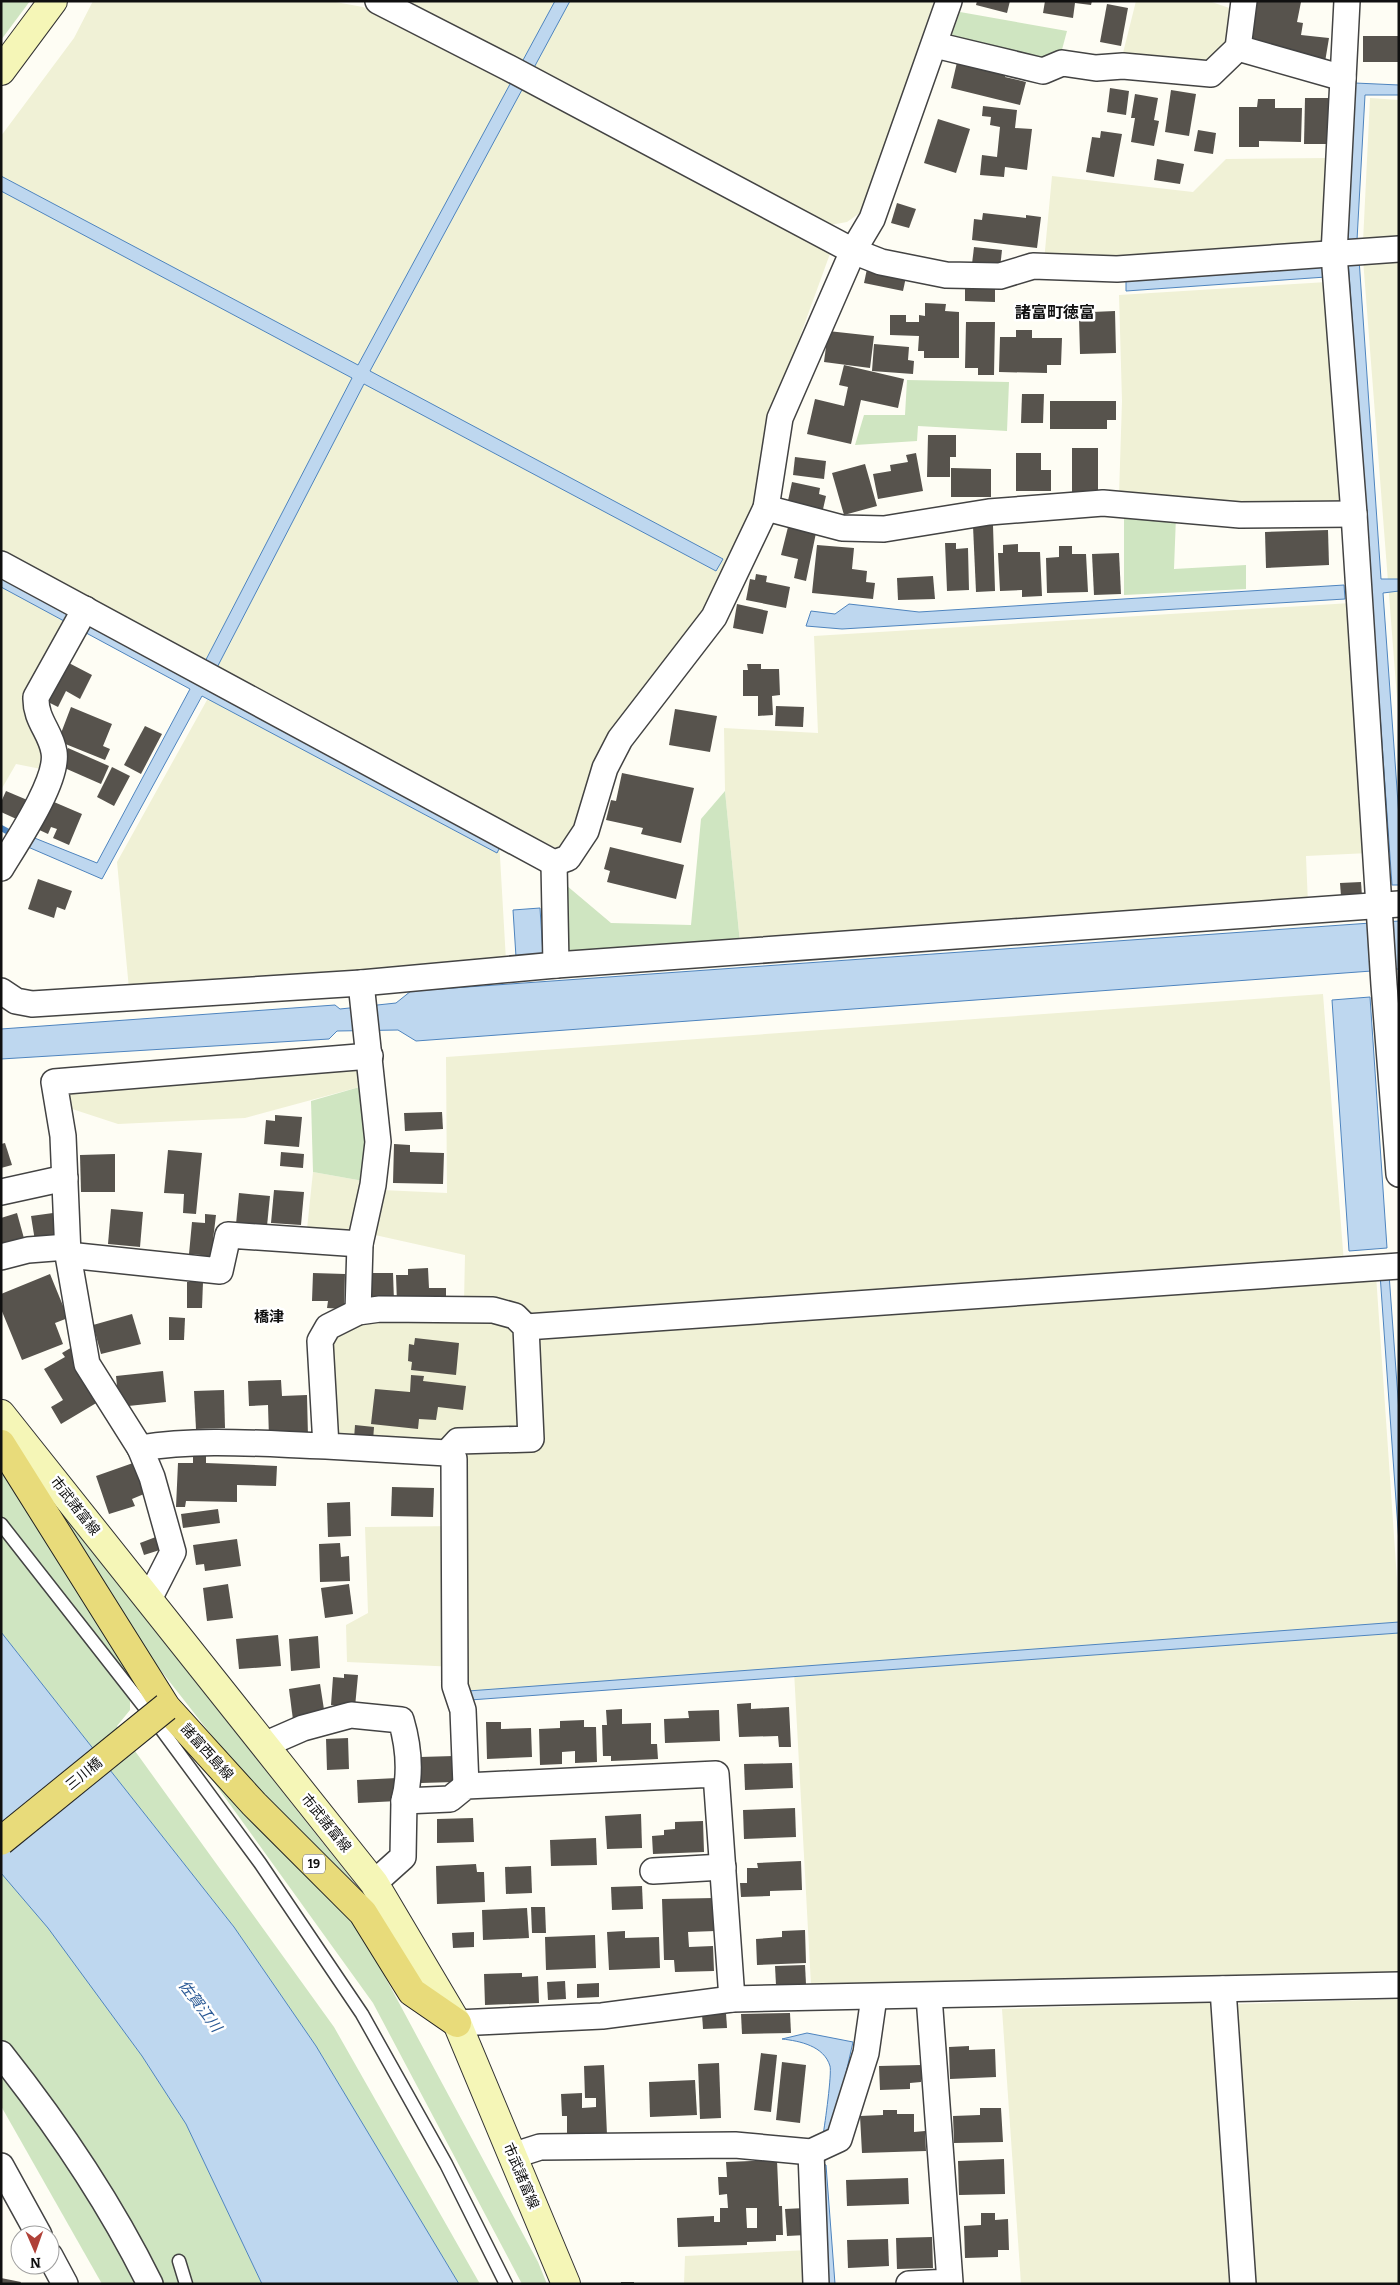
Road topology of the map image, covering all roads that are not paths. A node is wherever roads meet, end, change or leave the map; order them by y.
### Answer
1 (53, 1) edge
2 (378, 1) edge
3 (949, 1) edge
4 (1244, 1) edge
5 (1347, 1) edge
6 (935, 45) junction
7 (1238, 48) junction
8 (1, 72) edge
9 (1343, 78) junction
10 (1399, 249) edge
11 (853, 251) junction
12 (1334, 254) junction
13 (766, 508) junction
14 (1354, 514) junction
15 (1, 564) edge
16 (81, 617) junction
17 (554, 863) junction
18 (1, 868) edge
19 (1386, 909) edge
20 (556, 965) junction
21 (362, 990) junction
22 (1, 991) edge
23 (369, 1051) junction
24 (1399, 1174) edge
25 (65, 1178) junction
26 (1, 1192) edge
27 (360, 1244) junction
28 (67, 1251) junction
29 (1, 1257) edge
30 (1399, 1266) edge
31 (358, 1312) junction
32 (526, 1327) junction
33 (1, 1414) edge
34 (1, 1444) edge
35 (326, 1446) junction
36 (140, 1448) junction
37 (447, 1453) junction
38 (1, 1524) edge
39 (149, 1599) junction
40 (159, 1713) junction
41 (264, 1745) junction
42 (466, 1786) junction
43 (404, 1801) junction
44 (1, 1841) edge
45 (723, 1867) junction
46 (653, 1871) dead end
47 (374, 1883) junction
48 (1399, 1985) edge
49 (1223, 1989) junction
50 (929, 1996) junction
51 (874, 1997) junction
52 (732, 1999) junction
53 (457, 2023) junction
54 (1, 2054) edge
55 (811, 2152) junction
56 (512, 2156) junction
57 (1, 2166) edge
58 (33, 2225) edge
59 (179, 2261) dead end
60 (150, 2284) edge
61 (186, 2284) edge
62 (506, 2284) edge
63 (566, 2284) edge
64 (816, 2284) edge
65 (909, 2284) edge
66 (1243, 2284) edge

1 - 8 main road
2 - 11 street
3 - 6 street
4 - 7 street
5 - 9 street
6 - 7 street
6 - 11 street
7 - 9 street
9 - 12 street
10 - 12 street
11 - 12 street
11 - 13 street
12 - 14 street
13 - 14 street
13 - 17 street
14 - 19 street
15 - 16 street
16 - 17 street
16 - 18 street
17 - 20 street
19 - 20 street
19 - 24 street
20 - 21 street
21 - 22 street
21 - 23 street
23 - 25 street
23 - 27 street
25 - 26 street
25 - 28 street
27 - 28 street
27 - 31 street
28 - 29 street
28 - 36 street
30 - 32 street
31 - 32 street
31 - 35 street
32 - 37 street
33 - 39 main road, 市武諸富線
34 - 40 main road, 諸富西島線 / 19
35 - 36 street
35 - 37 street
36 - 39 street
37 - 42 street
38 - 40 lane
39 - 41 main road, 市武諸富線
40 - 44 main road, 三川橋, bridge
40 - 53 main road, 諸富西島線 / 19
40 - 62 lane
41 - 43 street
41 - 47 main road, 市武諸富線
42 - 43 street
42 - 45 street
43 - 47 street
45 - 46 street
45 - 52 street
47 - 53 main road, 市武諸富線
48 - 49 street
49 - 50 street
49 - 66 street
50 - 51 street
50 - 65 street
51 - 52 street
51 - 55 street
52 - 53 street
53 - 56 main road, 市武諸富線
54 - 60 street
55 - 56 street
55 - 64 street
56 - 63 main road, 市武諸富線
57 - 58 street
59 - 61 lane

